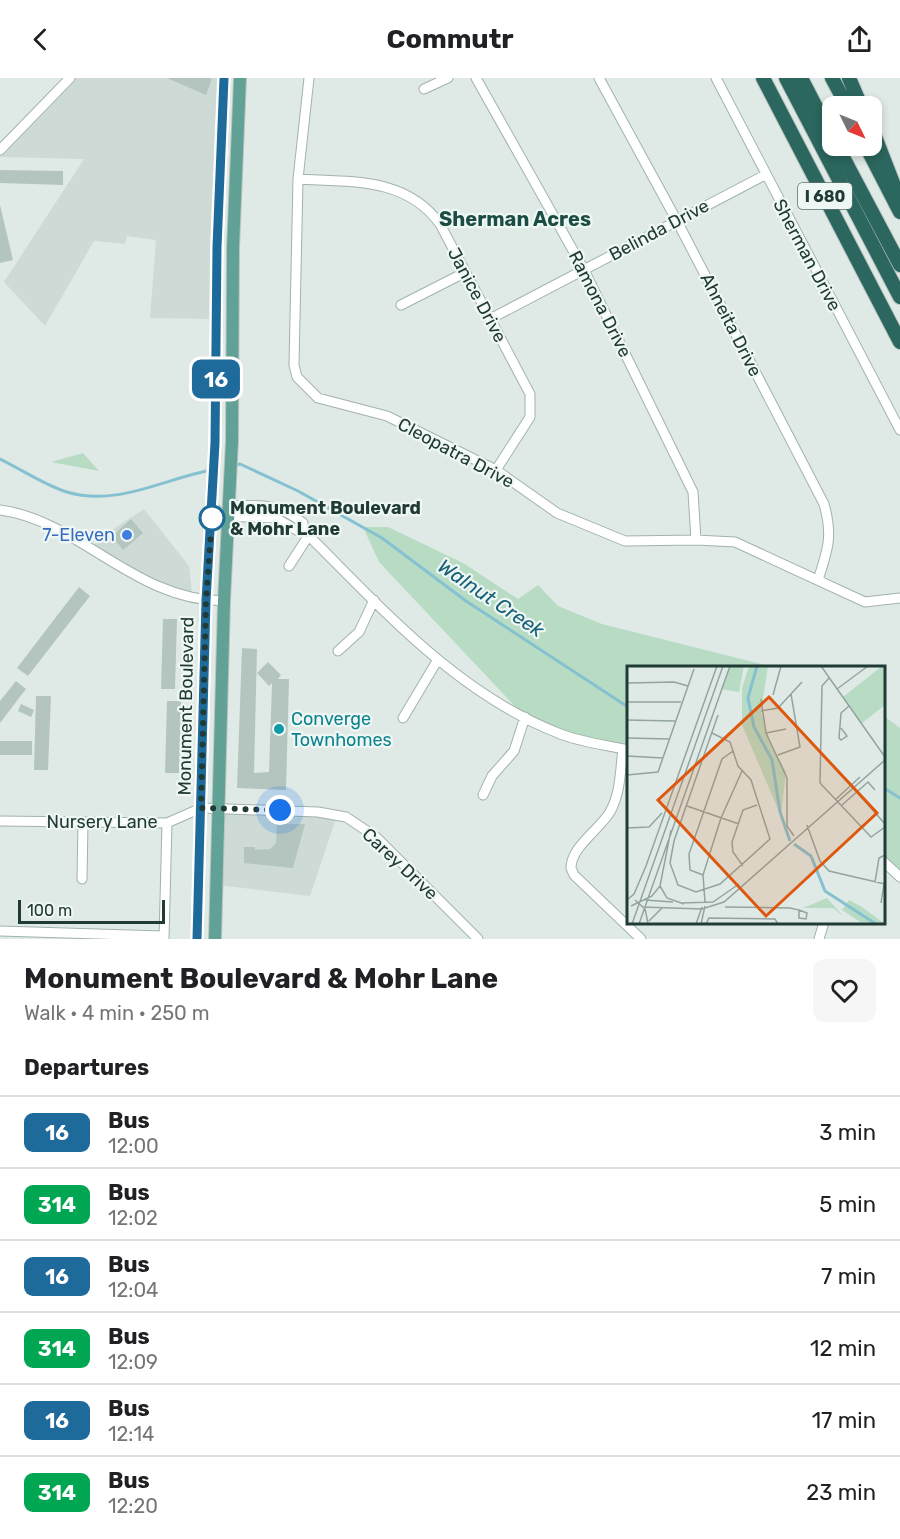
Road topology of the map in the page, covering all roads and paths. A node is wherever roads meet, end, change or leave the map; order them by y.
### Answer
1 (70, 78) edge
2 (224, 78) edge
3 (240, 78) edge
4 (309, 78) edge
5 (448, 78) edge
6 (476, 78) edge
7 (599, 78) edge
8 (716, 78) edge
9 (763, 78) edge
10 (786, 78) edge
11 (801, 78) edge
12 (832, 78) edge
13 (849, 78) edge
14 (424, 89) dead end
15 (841, 96) edge
16 (857, 96) edge
17 (822, 119) edge
18 (0, 150) edge
19 (882, 155) edge
20 (842, 156) edge
21 (871, 156) edge
22 (765, 175) junction
23 (298, 179) junction
24 (900, 201) edge
25 (900, 212) edge
26 (677, 221) junction
27 (900, 265) edge
28 (584, 270) junction
29 (464, 273) junction
30 (900, 297) edge
31 (401, 305) dead end
32 (490, 319) junction
33 (900, 342) edge
34 (900, 430) edge
35 (496, 470) junction
36 (212, 505) junction
37 (0, 510) edge
38 (229, 511) junction
39 (306, 532) junction
40 (696, 540) junction
41 (289, 566) dead end
42 (818, 580) junction
43 (900, 598) edge
44 (374, 600) junction
45 (206, 601) junction
46 (224, 601) junction
47 (338, 651) dead end
48 (437, 661) junction
49 (525, 717) junction
50 (403, 718) dead end
51 (626, 750) edge
52 (483, 795) dead end
53 (201, 808) junction
54 (218, 808) junction
55 (0, 820) edge
56 (83, 823) junction
57 (167, 823) junction
58 (885, 863) edge
59 (900, 877) edge
60 (82, 879) dead end
61 (823, 924) edge
62 (0, 931) edge
63 (164, 937) edge
64 (197, 939) edge
65 (215, 939) edge
66 (478, 939) edge
67 (641, 939) edge
68 (819, 939) edge

1 - 18 street
2 - 36 main road, Monument Boulevard
3 - 38 main road, Monument Boulevard
4 - 23 street, Cleopatra Drive
5 - 14 street
6 - 28 street, Ramona Drive
7 - 26 street, Ahneita Drive
8 - 22 street, Sherman Drive
9 - 33 highway, I 680
10 - 30 highway, I 680
11 - 17 highway
12 - 15 highway
13 - 16 highway
19 - 24 highway
20 - 27 highway, I 680
21 - 25 highway
22 - 26 street, Belinda Drive
22 - 34 street, Sherman Drive
23 - 29 street, Janice Drive
23 - 35 street, Cleopatra Drive
26 - 28 street, Belinda Drive
26 - 42 street, Ahneita Drive
28 - 32 street, Belinda Drive
28 - 40 street, Ramona Drive
29 - 31 street
29 - 32 street, Janice Drive
32 - 35 street, Janice Drive
35 - 40 street, Cleopatra Drive
36 - 38 street
36 - 45 main road, Monument Boulevard
37 - 45 street
38 - 39 street
38 - 46 main road, Monument Boulevard
39 - 41 street
39 - 44 street
40 - 42 street, Cleopatra Drive
42 - 43 street, Cleopatra Drive
44 - 47 street
44 - 48 street
45 - 46 street
45 - 53 main road, Monument Boulevard
46 - 54 main road, Monument Boulevard
48 - 49 street
48 - 50 street
49 - 51 street
49 - 52 street
51 - 67 street
53 - 54 street, Carey Drive
53 - 57 street, Nursery Lane
53 - 64 main road, Monument Boulevard
54 - 65 main road, Monument Boulevard
54 - 66 street, Carey Drive
55 - 56 street, Nursery Lane
56 - 57 street, Nursery Lane
56 - 60 street
57 - 63 street
58 - 59 street
61 - 68 street
62 - 63 street

